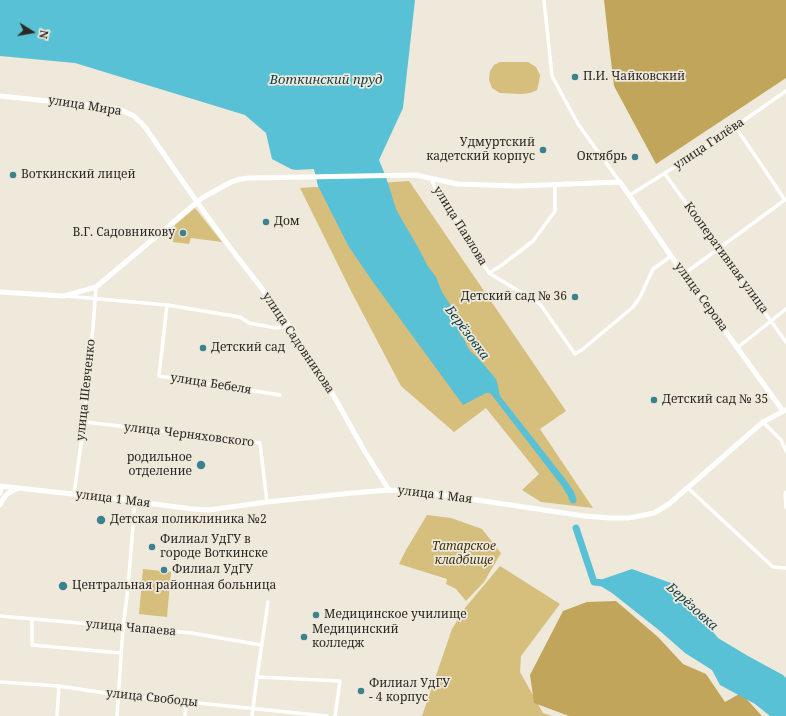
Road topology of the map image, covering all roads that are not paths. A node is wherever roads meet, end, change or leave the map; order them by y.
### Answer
1 (544, 0) edge
2 (786, 91) edge
3 (0, 96) edge
4 (735, 126) junction
5 (665, 174) junction
6 (432, 179) junction
7 (620, 182) junction
8 (555, 184) junction
9 (630, 195) junction
10 (786, 200) edge
11 (197, 202) junction
12 (718, 248) junction
13 (671, 256) junction
14 (489, 273) junction
15 (684, 274) junction
16 (96, 287) junction
17 (0, 292) edge
18 (64, 296) junction
19 (95, 299) junction
20 (167, 305) junction
21 (786, 309) edge
22 (771, 321) junction
23 (289, 325) junction
24 (786, 342) edge
25 (737, 348) junction
26 (280, 395) dead end
27 (784, 410) edge
28 (84, 422) junction
29 (763, 422) junction
30 (786, 451) edge
31 (0, 486) edge
32 (21, 488) junction
33 (688, 488) junction
34 (389, 490) junction
35 (786, 492) edge
36 (0, 493) edge
37 (74, 494) junction
38 (135, 501) junction
39 (268, 502) junction
40 (0, 505) edge
41 (786, 507) edge
42 (786, 568) edge
43 (268, 602) dead end
44 (0, 616) edge
45 (32, 619) junction
46 (123, 627) junction
47 (261, 645) junction
48 (121, 653) junction
49 (257, 677) junction
50 (0, 682) edge
51 (59, 686) junction
52 (118, 695) junction
53 (186, 702) junction
54 (253, 709) junction
55 (305, 715) edge
56 (57, 716) edge
57 (117, 716) edge
58 (185, 716) edge
59 (252, 716) edge
60 (327, 716) edge
61 (336, 716) edge

1 - 7 street, улица Серова
2 - 4 street, улица Гилёва
3 - 11 main road, улица Мира
4 - 5 street, улица Гилёва
4 - 10 street
5 - 9 street, улица Гилёва
5 - 12 street, Кооперативная улица
6 - 8 main road
6 - 11 main road
6 - 14 street, улица Павлова
7 - 8 main road
7 - 9 main road, улица Серова
8 - 14 street, улица Павлова
9 - 13 main road, улица Серова
10 - 12 street
11 - 16 main road
11 - 23 main road, улица Садовникова
12 - 15 street
12 - 22 street, Кооперативная улица
13 - 14 street, улица Павлова
13 - 15 main road, улица Серова
15 - 25 main road, улица Серова
16 - 18 main road
16 - 19 street, улица Шевченко
17 - 18 main road
18 - 19 street
19 - 20 street
19 - 28 street, улица Шевченко
20 - 23 street
20 - 26 street, улица Бебеля
21 - 22 street
22 - 24 street, Кооперативная улица
22 - 25 street
23 - 34 main road, улица Садовникова
25 - 27 main road, улица Серова
27 - 29 main road, улица 1 Мая
28 - 37 street, улица Шевченко
28 - 39 street, улица Черняховского
29 - 30 street
29 - 33 main road, улица 1 Мая
31 - 32 main road, улица 1 Мая
31 - 36 main road
32 - 37 main road, улица 1 Мая
32 - 40 main road
33 - 34 main road, улица 1 Мая
33 - 42 street
34 - 39 main road, улица 1 Мая
35 - 41 street
37 - 38 main road, улица 1 Мая
38 - 39 main road, улица 1 Мая
38 - 46 street
43 - 47 street
44 - 45 street, улица Чапаева
45 - 46 street, улица Чапаева
45 - 48 street
46 - 47 street, улица Чапаева
46 - 48 street
47 - 49 street
48 - 52 street
49 - 54 street
49 - 61 street
50 - 51 street, улица Свободы
51 - 52 street, улица Свободы
51 - 56 street
52 - 53 street, улица Свободы
52 - 57 street
53 - 54 street, улица Свободы
53 - 58 street
54 - 55 street, улица Свободы
54 - 59 street
55 - 60 street, улица Свободы

